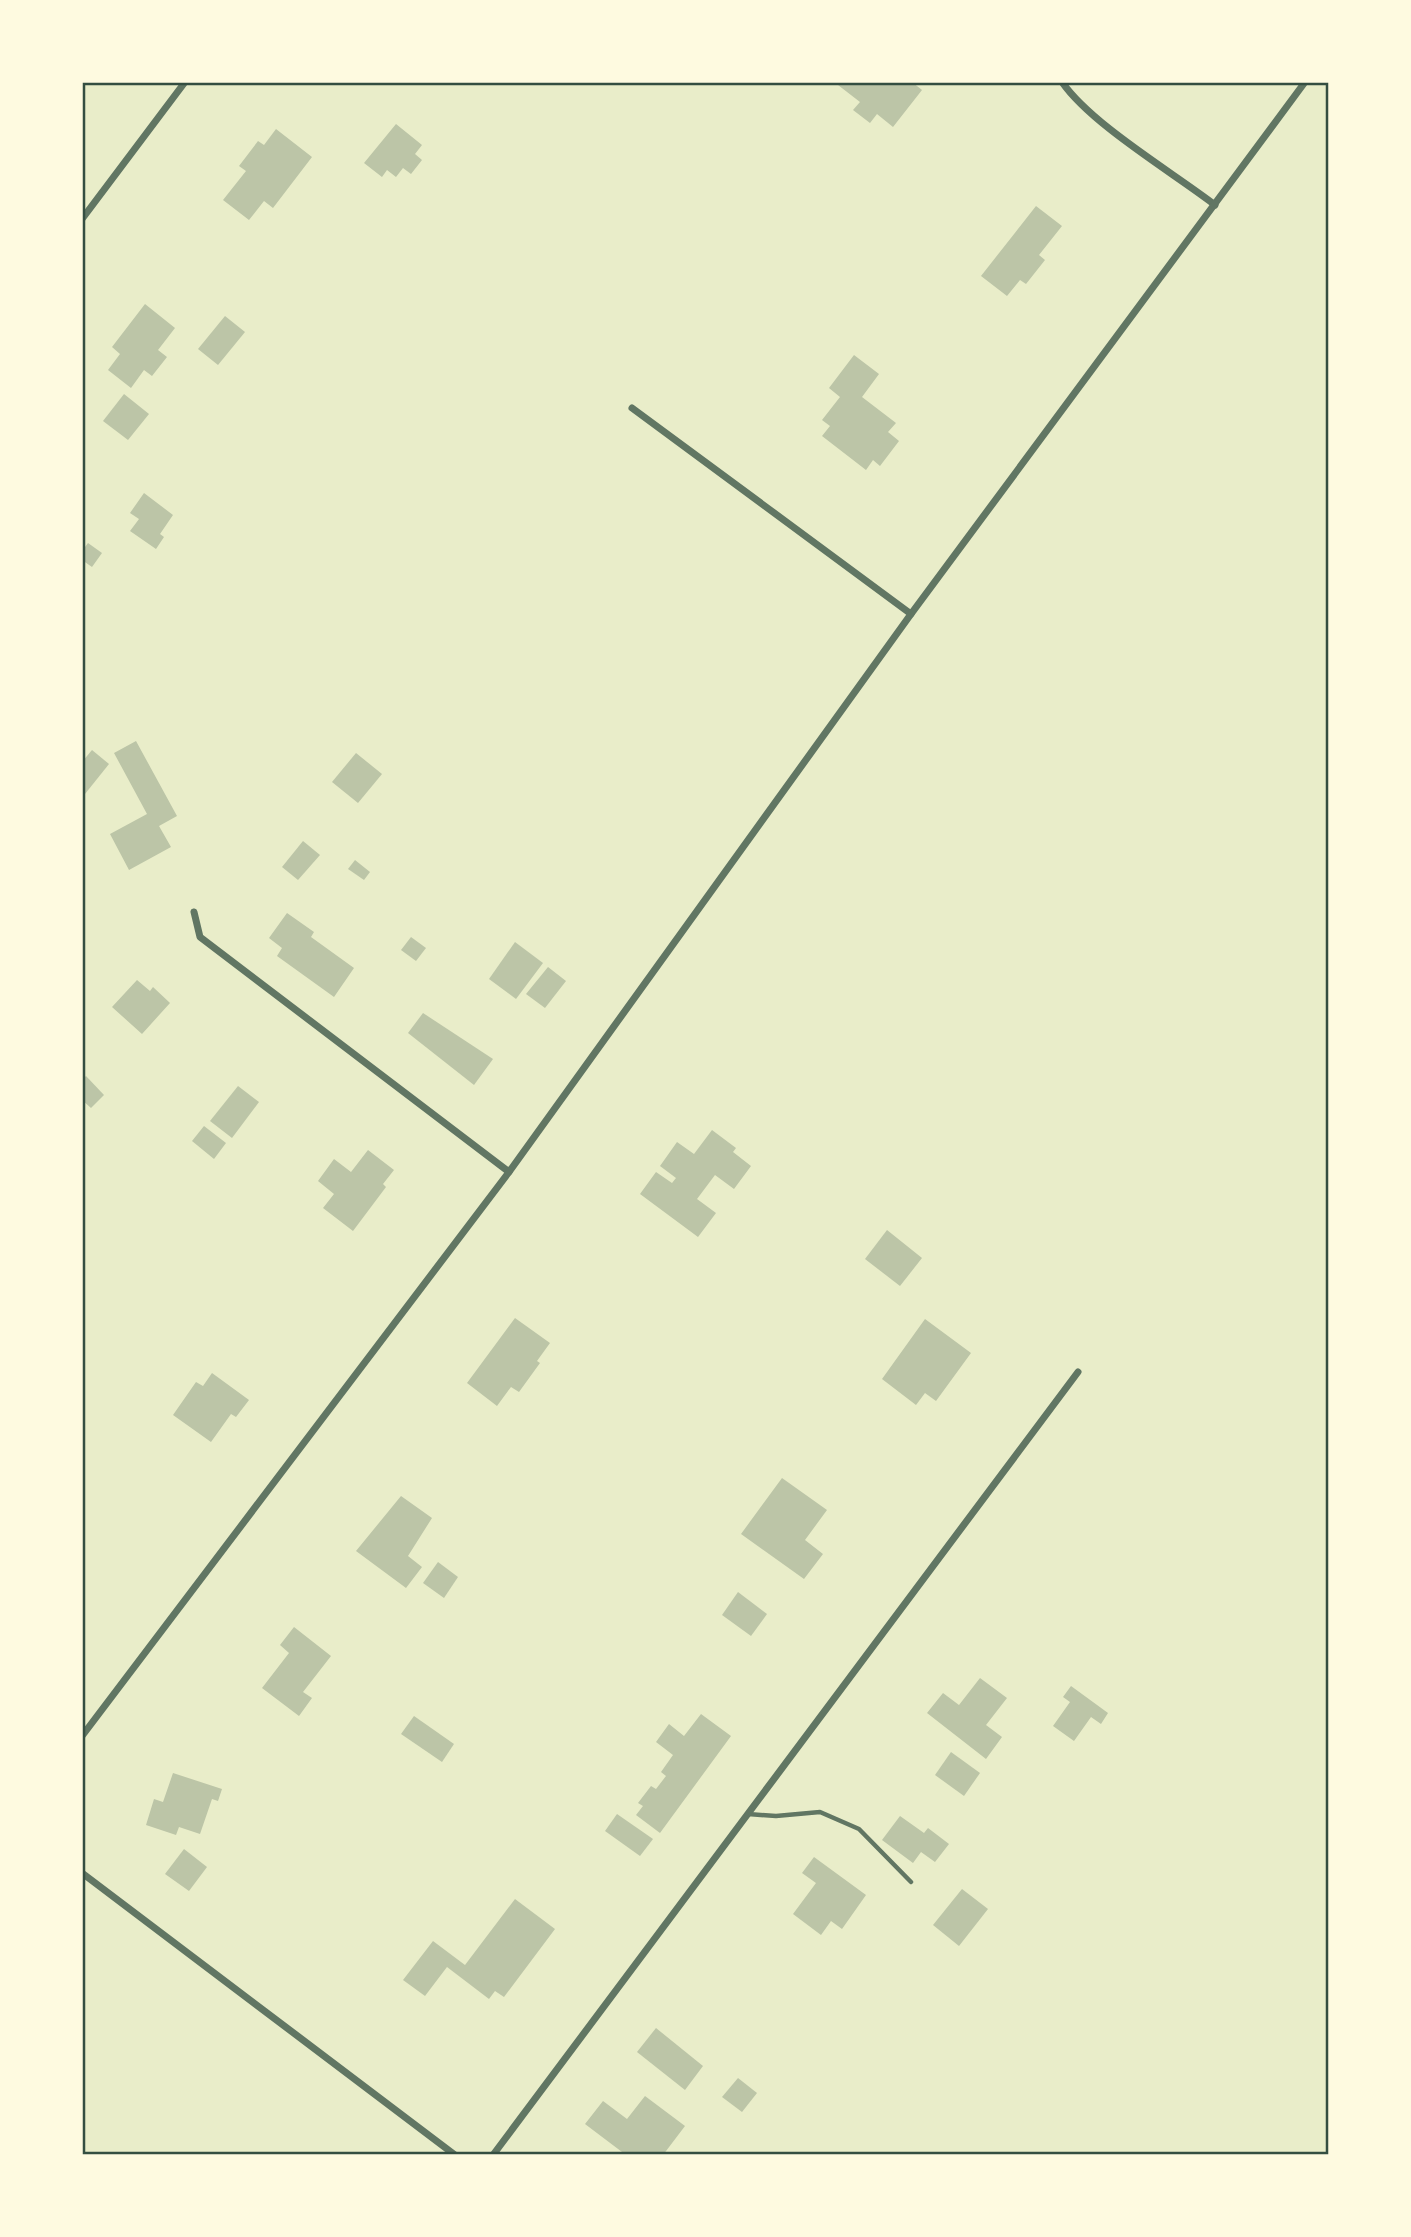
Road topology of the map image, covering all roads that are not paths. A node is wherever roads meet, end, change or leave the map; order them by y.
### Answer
1 (185, 82) edge
2 (1062, 82) edge
3 (1305, 82) edge
4 (1215, 205) junction
5 (82, 219) edge
6 (632, 408) dead end
7 (911, 614) junction
8 (194, 912) dead end
9 (509, 1172) junction
10 (1077, 1372) dead end
11 (82, 1736) edge
12 (747, 1814) junction
13 (82, 1873) edge
14 (911, 1882) dead end
15 (455, 2155) edge
16 (493, 2155) edge

1 - 5 street
2 - 4 street
3 - 4 street
4 - 7 street
6 - 7 street
7 - 9 street
8 - 9 street
9 - 11 street
10 - 12 street
12 - 14 lane
12 - 16 street
13 - 15 street

